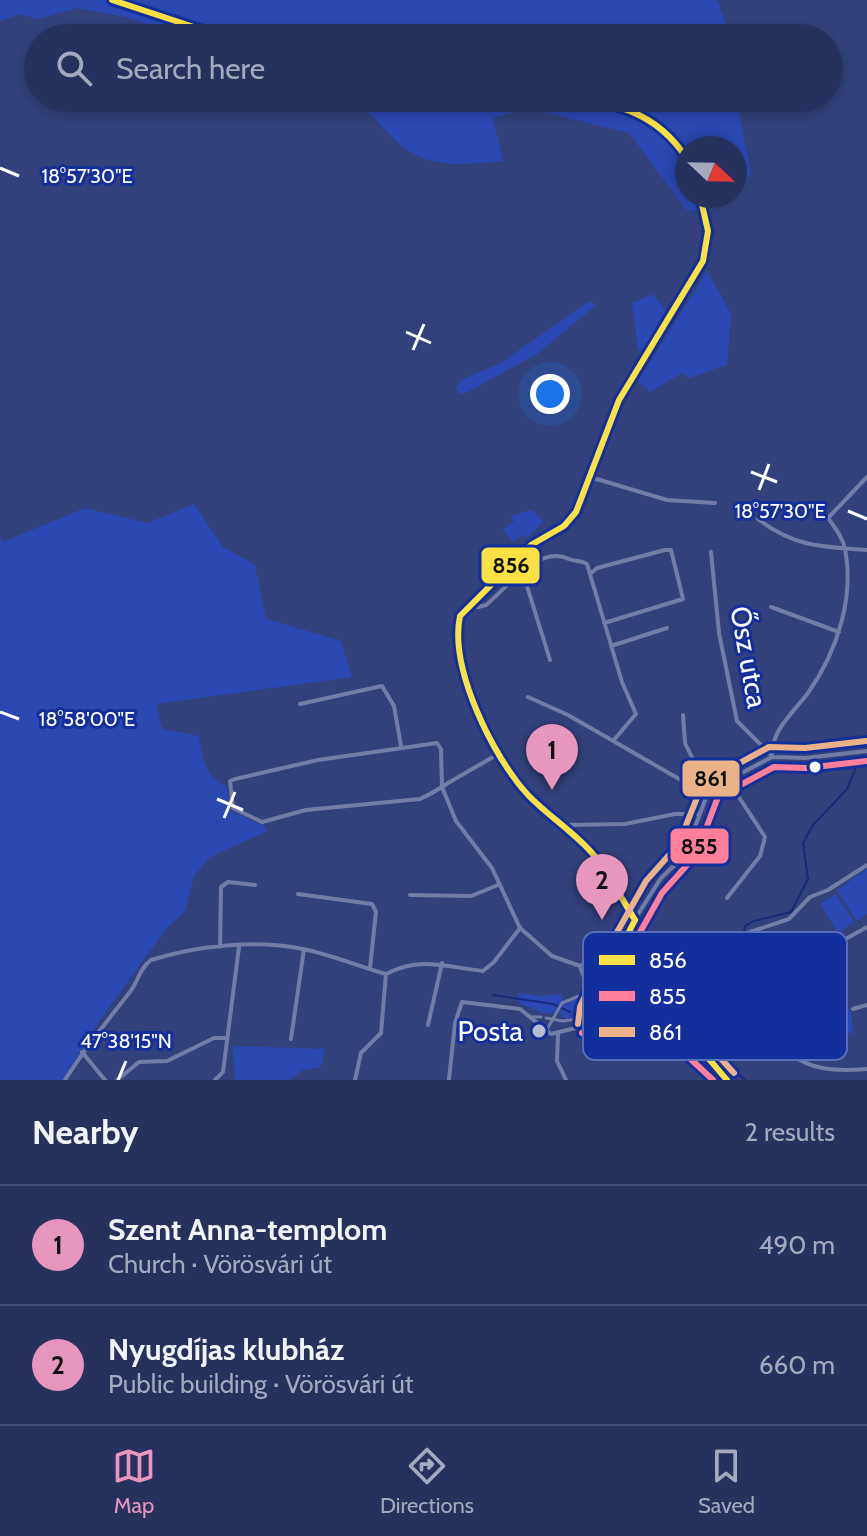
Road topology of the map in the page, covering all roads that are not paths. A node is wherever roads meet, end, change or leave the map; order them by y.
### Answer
1 (112, 0) edge
2 (185, 24) edge
3 (641, 112) edge
4 (675, 138) edge
5 (703, 208) edge
6 (590, 477) junction
7 (867, 477) edge
8 (715, 503) dead end
9 (758, 519) dead end
10 (845, 549) junction
11 (867, 550) edge
12 (711, 552) dead end
13 (522, 570) junction
14 (590, 574) junction
15 (472, 603) junction
16 (771, 607) dead end
17 (604, 623) junction
18 (667, 628) dead end
19 (839, 632) junction
20 (611, 646) junction
21 (550, 660) dead end
22 (528, 697) dead end
23 (300, 704) dead end
24 (683, 715) dead end
25 (613, 741) junction
26 (401, 746) junction
27 (867, 751) edge
28 (500, 753) junction
29 (772, 757) junction
30 (700, 774) junction
31 (729, 782) junction
32 (692, 783) junction
33 (442, 787) junction
34 (715, 787) junction
35 (707, 795) junction
36 (699, 814) junction
37 (567, 825) junction
38 (867, 865) edge
39 (255, 885) dead end
40 (498, 885) junction
41 (298, 894) dead end
42 (410, 895) dead end
43 (727, 898) dead end
44 (635, 920) junction
45 (867, 927) edge
46 (520, 928) junction
47 (628, 932) edge
48 (750, 932) dead end
49 (847, 940) edge
50 (220, 947) junction
51 (239, 947) junction
52 (304, 949) junction
53 (442, 963) junction
54 (583, 965) edge
55 (580, 966) junction
56 (370, 968) junction
57 (583, 973) edge
58 (386, 974) junction
59 (583, 996) edge
60 (867, 1005) edge
61 (853, 1009) dead end
62 (531, 1017) junction
63 (554, 1019) junction
64 (578, 1019) dead end
65 (428, 1025) dead end
66 (583, 1026) edge
67 (546, 1031) junction
68 (558, 1034) junction
69 (226, 1038) junction
70 (291, 1039) dead end
71 (82, 1052) junction
72 (706, 1060) edge
73 (802, 1060) edge
74 (867, 1069) edge
75 (449, 1079) edge
76 (65, 1080) edge
77 (105, 1080) edge
78 (117, 1080) edge
79 (215, 1080) edge
80 (355, 1080) edge
81 (566, 1080) edge
82 (727, 1080) edge

1 - 2 main road
3 - 4 main road
5 - 6 main road
6 - 8 street
6 - 15 main road
7 - 10 street
9 - 10 street
10 - 11 street
10 - 19 street
12 - 29 street, Ősz utca
13 - 14 street
13 - 15 street
13 - 21 street
14 - 17 street
14 - 17 street
15 - 28 main road
16 - 19 street
17 - 20 street
18 - 20 street
19 - 29 street
20 - 25 street
22 - 25 street
23 - 26 street
24 - 30 street
25 - 32 street
26 - 33 street
26 - 33 street
27 - 29 street
28 - 33 street
28 - 37 main road
29 - 31 street
30 - 32 street
30 - 34 street
31 - 34 street
31 - 43 street
32 - 35 street
33 - 40 street
34 - 35 street
35 - 36 street
36 - 37 street
36 - 44 street
37 - 44 main road
38 - 48 street
39 - 50 street
40 - 42 street
40 - 46 street
41 - 56 street
44 - 47 main road
45 - 49 street
46 - 53 street
46 - 55 street
50 - 51 street
50 - 71 street
51 - 52 street
51 - 69 street
52 - 56 street
52 - 70 street
53 - 58 street
53 - 65 street
54 - 55 street
55 - 57 street
56 - 58 street
58 - 80 street
59 - 63 street
60 - 61 street
62 - 63 street
62 - 67 street
62 - 75 street
63 - 64 street
63 - 67 street
66 - 68 street
67 - 68 street
68 - 81 street
69 - 78 street
69 - 79 street
71 - 76 street
71 - 77 street
72 - 82 main road
73 - 74 street

